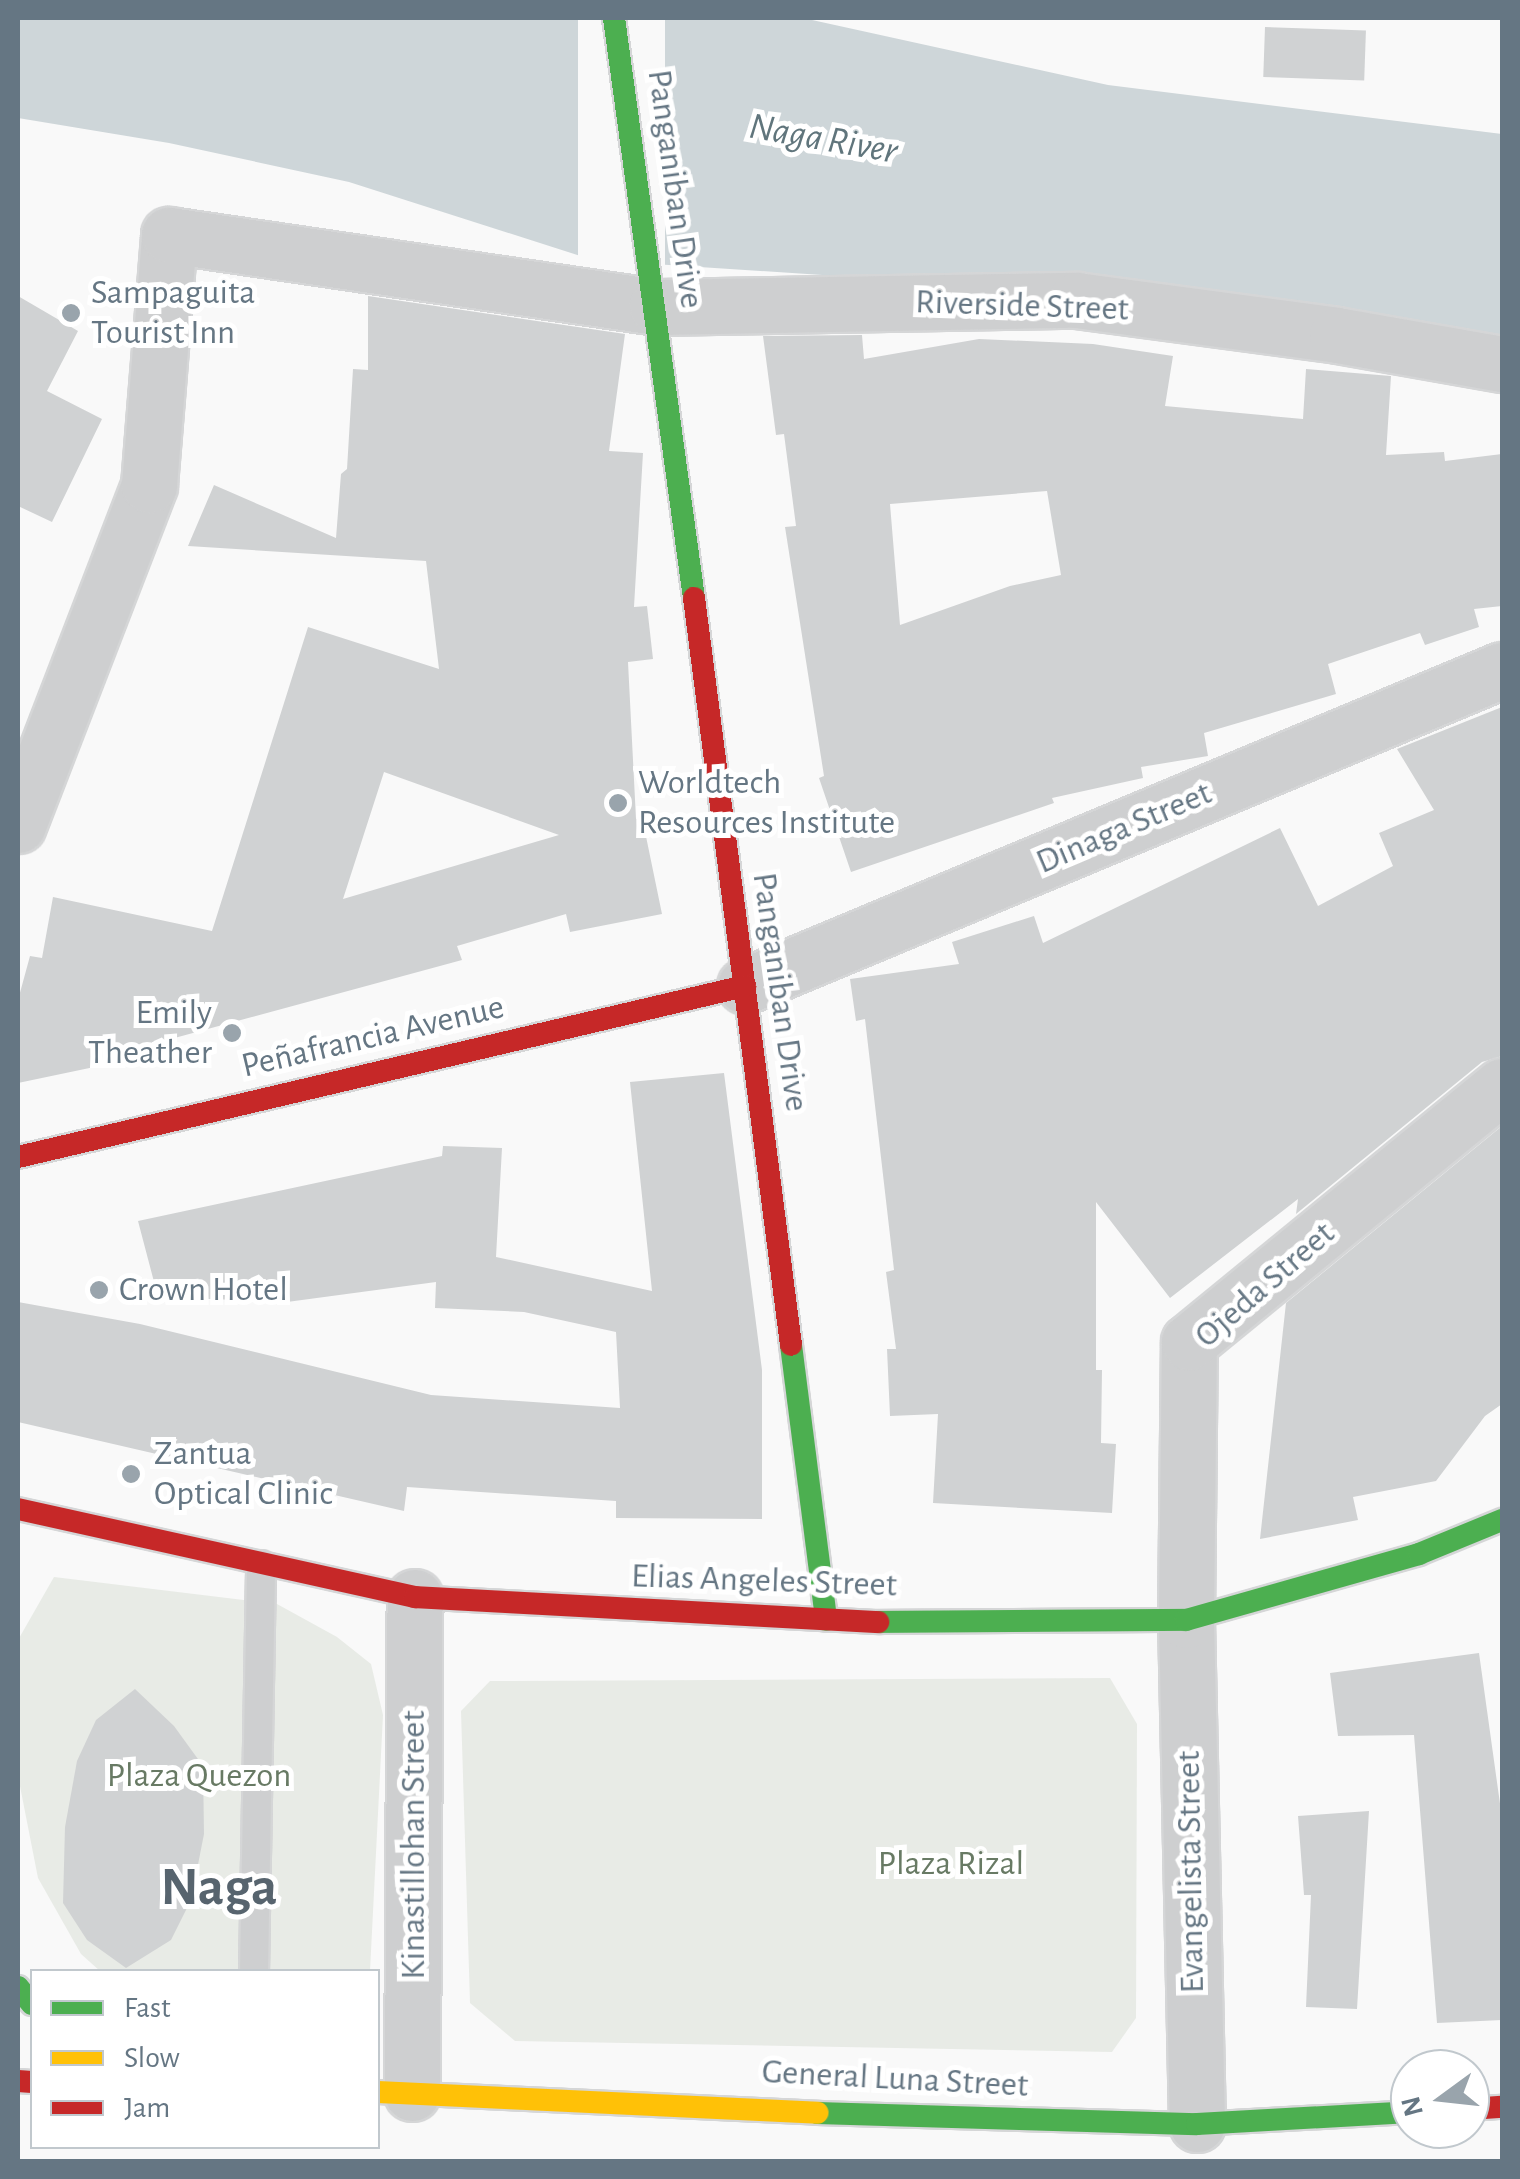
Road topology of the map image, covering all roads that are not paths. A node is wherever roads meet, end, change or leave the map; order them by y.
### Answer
1 (614, 18) edge
2 (655, 298) junction
3 (1502, 364) edge
4 (1502, 670) edge
5 (18, 825) edge
6 (745, 986) junction
7 (1502, 1086) edge
8 (18, 1157) edge
9 (18, 1509) edge
10 (1502, 1520) edge
11 (261, 1565) junction
12 (415, 1598) junction
13 (826, 1620) junction
14 (1186, 1620) junction
15 (254, 1969) edge
16 (395, 2092) edge
17 (1390, 2113) edge
18 (1196, 2124) junction

1 - 2 main road, Panganiban Drive
2 - 3 street, Riverside Street
2 - 5 street, Riverside Street
2 - 6 main road, Panganiban Drive
4 - 6 street, Dinaga Street
6 - 8 main road, Peñafrancia Avenue
6 - 13 main road, Panganiban Drive
7 - 14 street, Ojeda Street
9 - 11 main road, Elias Angeles Street
10 - 14 main road, Elias Angeles Street
11 - 12 main road, Elias Angeles Street
11 - 15 lane
12 - 13 main road, Elias Angeles Street
12 - 16 street, Kinastillohan Street
13 - 14 main road, Elias Angeles Street
14 - 18 street, Evangelista Street
16 - 18 main road, General Luna Street
17 - 18 main road, General Luna Street

